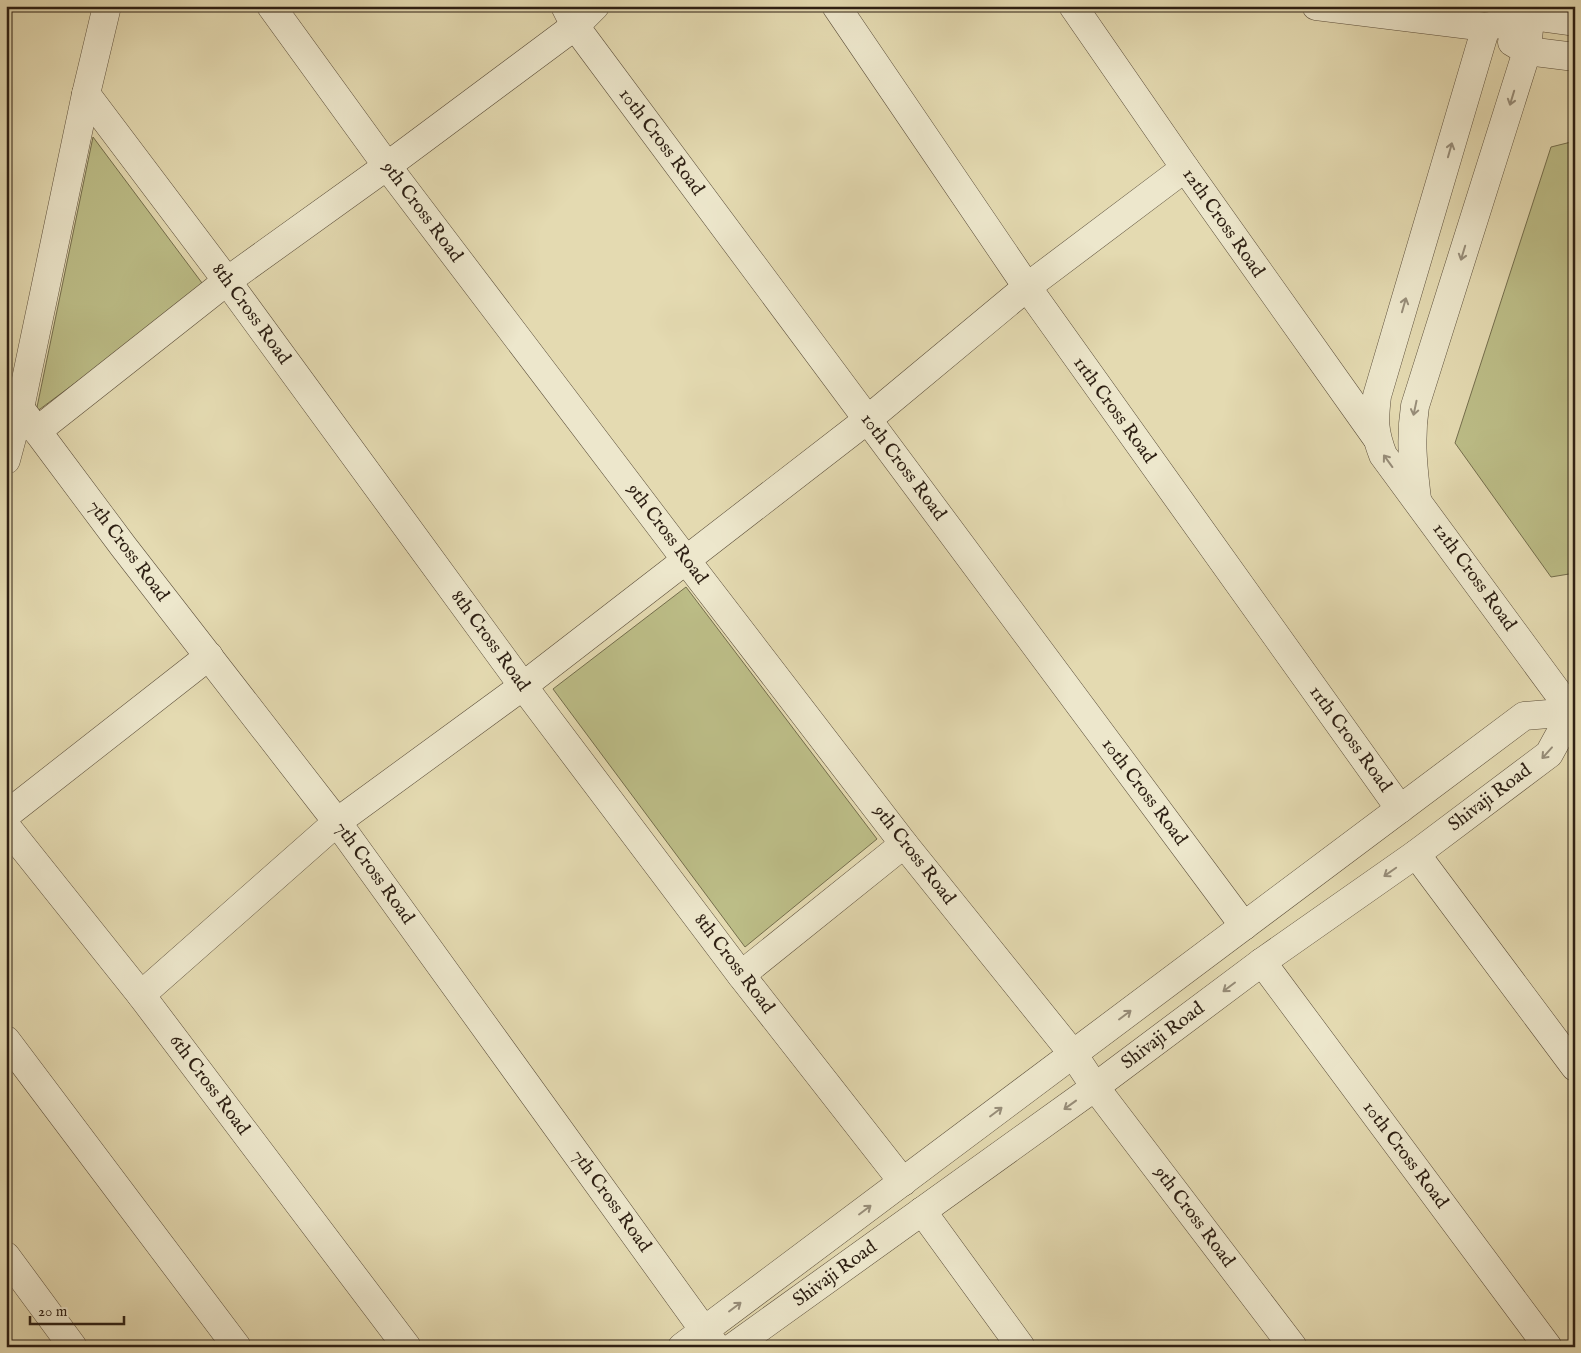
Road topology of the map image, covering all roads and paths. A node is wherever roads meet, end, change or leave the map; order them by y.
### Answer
1 (108, 6) edge
2 (271, 6) edge
3 (595, 6) edge
4 (836, 6) edge
5 (1073, 6) edge
6 (1316, 6) edge
7 (1531, 11) edge
8 (570, 16) edge
9 (1575, 22) edge
10 (1486, 27) junction
11 (1527, 51) junction
12 (1575, 57) edge
13 (86, 94) junction
14 (387, 166) junction
15 (1184, 168) junction
16 (227, 281) junction
17 (1027, 287) junction
18 (13, 406) edge
19 (868, 420) junction
20 (37, 431) junction
21 (1376, 437) junction
22 (6, 460) edge
23 (1417, 500) junction
24 (686, 560) junction
25 (209, 656) junction
26 (523, 686) junction
27 (1574, 712) edge
28 (1400, 809) junction
29 (6, 815) edge
30 (337, 822) junction
31 (6, 826) edge
32 (904, 844) junction
33 (1416, 854) junction
34 (1244, 926) junction
35 (1262, 962) junction
36 (741, 975) junction
37 (141, 995) junction
38 (6, 1040) edge
39 (1073, 1054) junction
40 (1575, 1067) edge
41 (1095, 1087) junction
42 (902, 1182) junction
43 (922, 1211) junction
44 (6, 1256) edge
45 (710, 1339) edge
46 (73, 1347) edge
47 (236, 1347) edge
48 (407, 1347) edge
49 (682, 1347) edge
50 (733, 1347) edge
51 (1021, 1347) edge
52 (1293, 1347) edge
53 (1548, 1347) edge

1 - 13 street
2 - 14 street, 9th Cross Road
3 - 8 street
4 - 17 street, 11th Cross Road
5 - 15 street, 12th Cross Road
6 - 10 street
7 - 9 street
7 - 10 street
7 - 11 street
8 - 14 street
8 - 19 street, 10th Cross Road
10 - 11 street
21 -> 10 street, 12th Cross Road
11 - 12 street
11 -> 23 street
13 - 16 street, 8th Cross Road
13 - 18 street
14 - 16 street
14 - 24 street, 9th Cross Road
15 - 17 street
15 - 21 street, 12th Cross Road
16 - 20 street
16 - 26 street, 8th Cross Road
17 - 19 street
17 - 28 street, 11th Cross Road
18 - 20 street, 7th Cross Road
18 - 22 street
19 - 24 street
19 - 34 street, 10th Cross Road
20 - 25 street, 7th Cross Road
23 -> 21 street, 12th Cross Road
23 - 27 street, 12th Cross Road
24 - 26 street
24 - 32 street, 9th Cross Road
25 - 29 street
25 - 30 street, 7th Cross Road
26 - 30 street
26 - 36 street, 8th Cross Road
27 - 28 street
27 -> 33 street, Shivaji Road
28 - 34 street
30 - 37 street
30 - 45 street, 7th Cross Road
31 - 37 street, 6th Cross Road
32 - 36 street
32 - 39 street, 9th Cross Road
33 -> 35 street, Shivaji Road
33 - 40 street
39 -> 34 street
35 -> 41 street, Shivaji Road
35 - 53 street, 10th Cross Road
36 - 42 street, 8th Cross Road
37 - 48 street, 6th Cross Road
38 - 47 street
39 - 41 street, 9th Cross Road
42 -> 39 street
41 -> 43 street, Shivaji Road
41 - 52 street, 9th Cross Road
45 -> 42 street
43 - 50 street, Shivaji Road
43 - 51 street
44 - 46 street
45 - 49 street

